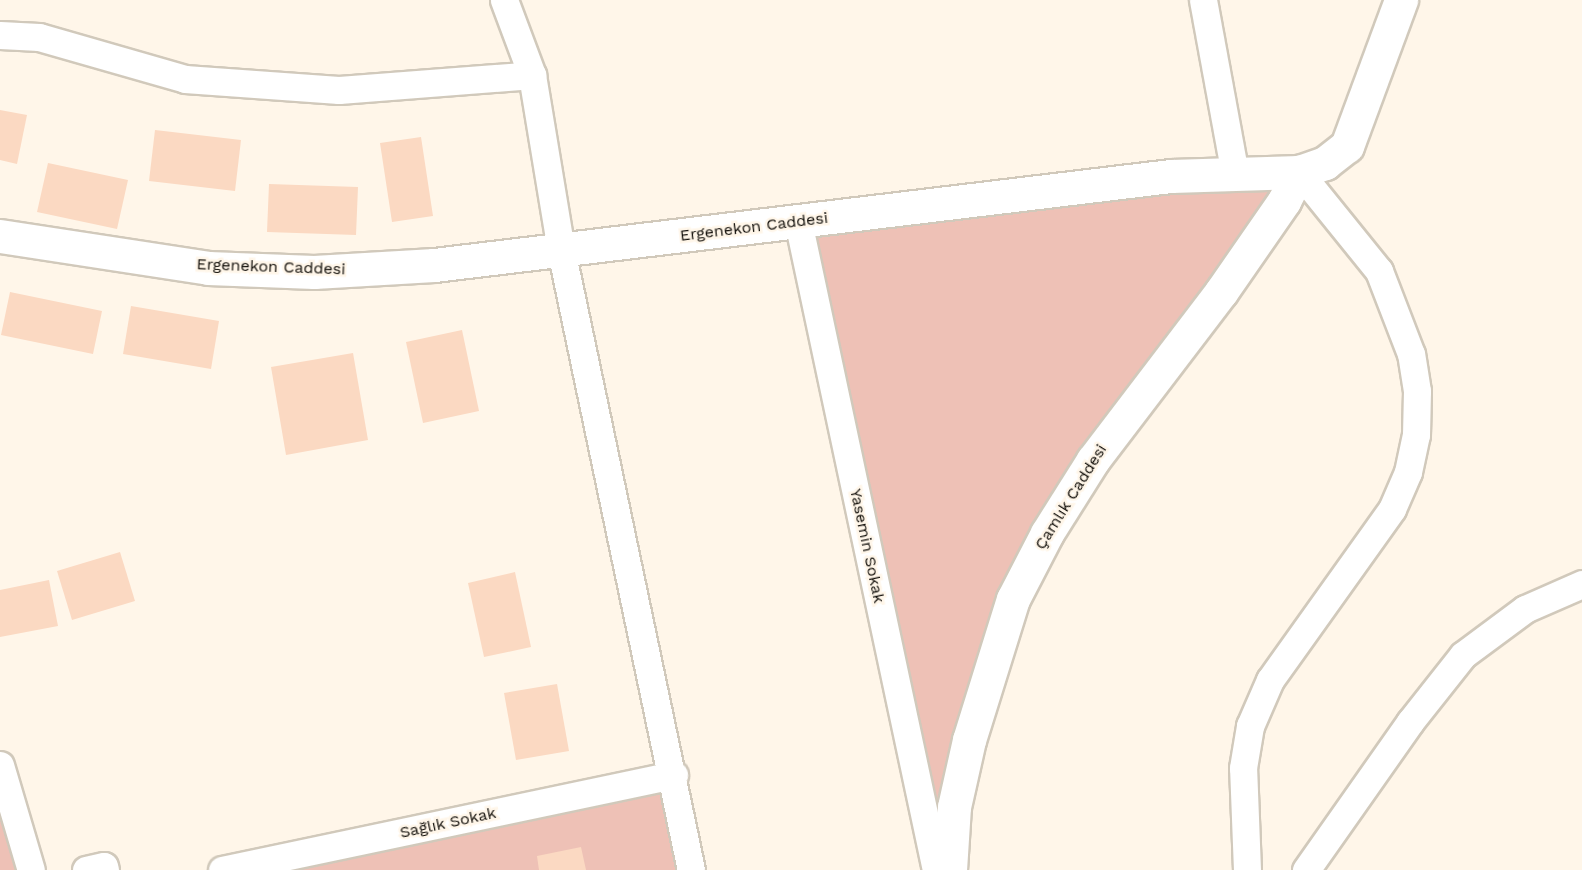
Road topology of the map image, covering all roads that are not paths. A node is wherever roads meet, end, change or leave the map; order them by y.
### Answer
1 (505, 0) edge
2 (1203, 0) edge
3 (1401, 0) edge
4 (0, 35) edge
5 (532, 75) junction
6 (1299, 172) junction
7 (1235, 175) junction
8 (798, 221) junction
9 (0, 236) edge
10 (561, 250) junction
11 (1582, 584) edge
12 (0, 765) edge
13 (674, 775) junction
14 (31, 870) edge
15 (86, 870) edge
16 (105, 870) edge
17 (222, 870) edge
18 (692, 870) edge
19 (936, 870) edge
20 (950, 870) edge
21 (1247, 870) edge
22 (1306, 870) edge

1 - 5 street
2 - 7 street
3 - 6 street, Ergenekon Caddesi
4 - 5 street
5 - 10 street
6 - 7 street, Ergenekon Caddesi
6 - 20 street, Çamlık Caddesi
6 - 21 street
7 - 8 street, Ergenekon Caddesi
8 - 10 street, Ergenekon Caddesi
8 - 19 street, Yasemin Sokak
9 - 10 street, Ergenekon Caddesi
10 - 13 street
11 - 22 street
12 - 14 street
13 - 17 street, Sağlık Sokak
13 - 18 street
15 - 16 street

